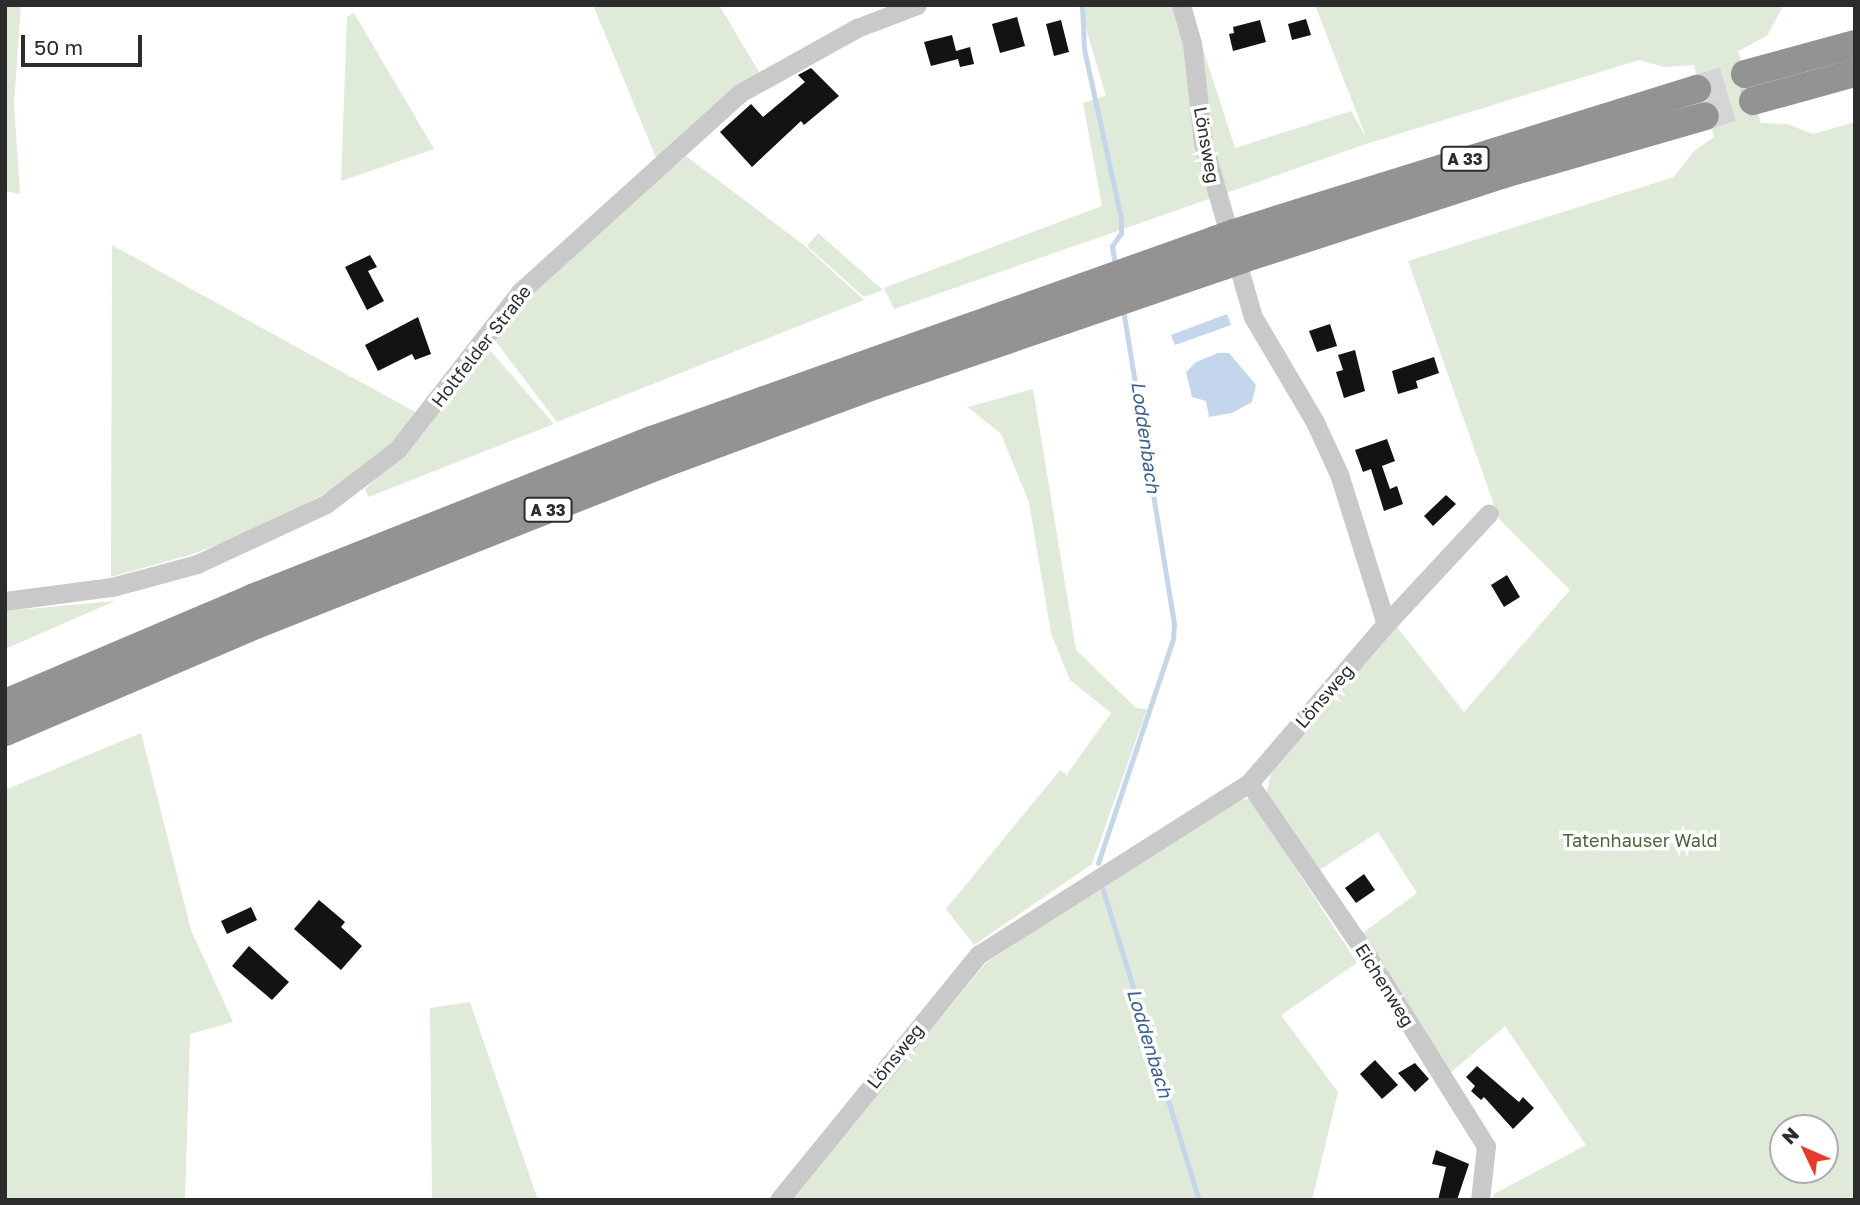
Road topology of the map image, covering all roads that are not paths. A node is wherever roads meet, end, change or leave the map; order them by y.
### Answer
1 (917, 5) edge
2 (1181, 5) edge
3 (1855, 44) edge
4 (1855, 73) edge
5 (1745, 74) tunnel mouth
6 (1697, 89) tunnel mouth
7 (1753, 101) tunnel mouth
8 (1705, 116) tunnel mouth
9 (1229, 249) junction
10 (1097, 294) junction
11 (1489, 513) dead end
12 (5, 601) edge
13 (1386, 624) junction
14 (5, 703) edge
15 (5, 732) edge
16 (1250, 783) junction
17 (779, 1200) edge
18 (1480, 1200) edge

1 - 12 street, Holtfelder Straße
2 - 13 street, Lönsweg
3 - 5 highway
4 - 7 highway
6 - 9 highway, A 33
8 - 9 highway, A 33
9 - 10 highway, A 33
10 - 14 highway, A 33
10 - 15 highway, A 33
11 - 13 street
13 - 16 street, Lönsweg
16 - 17 street, Lönsweg
16 - 18 street, Eichenweg

